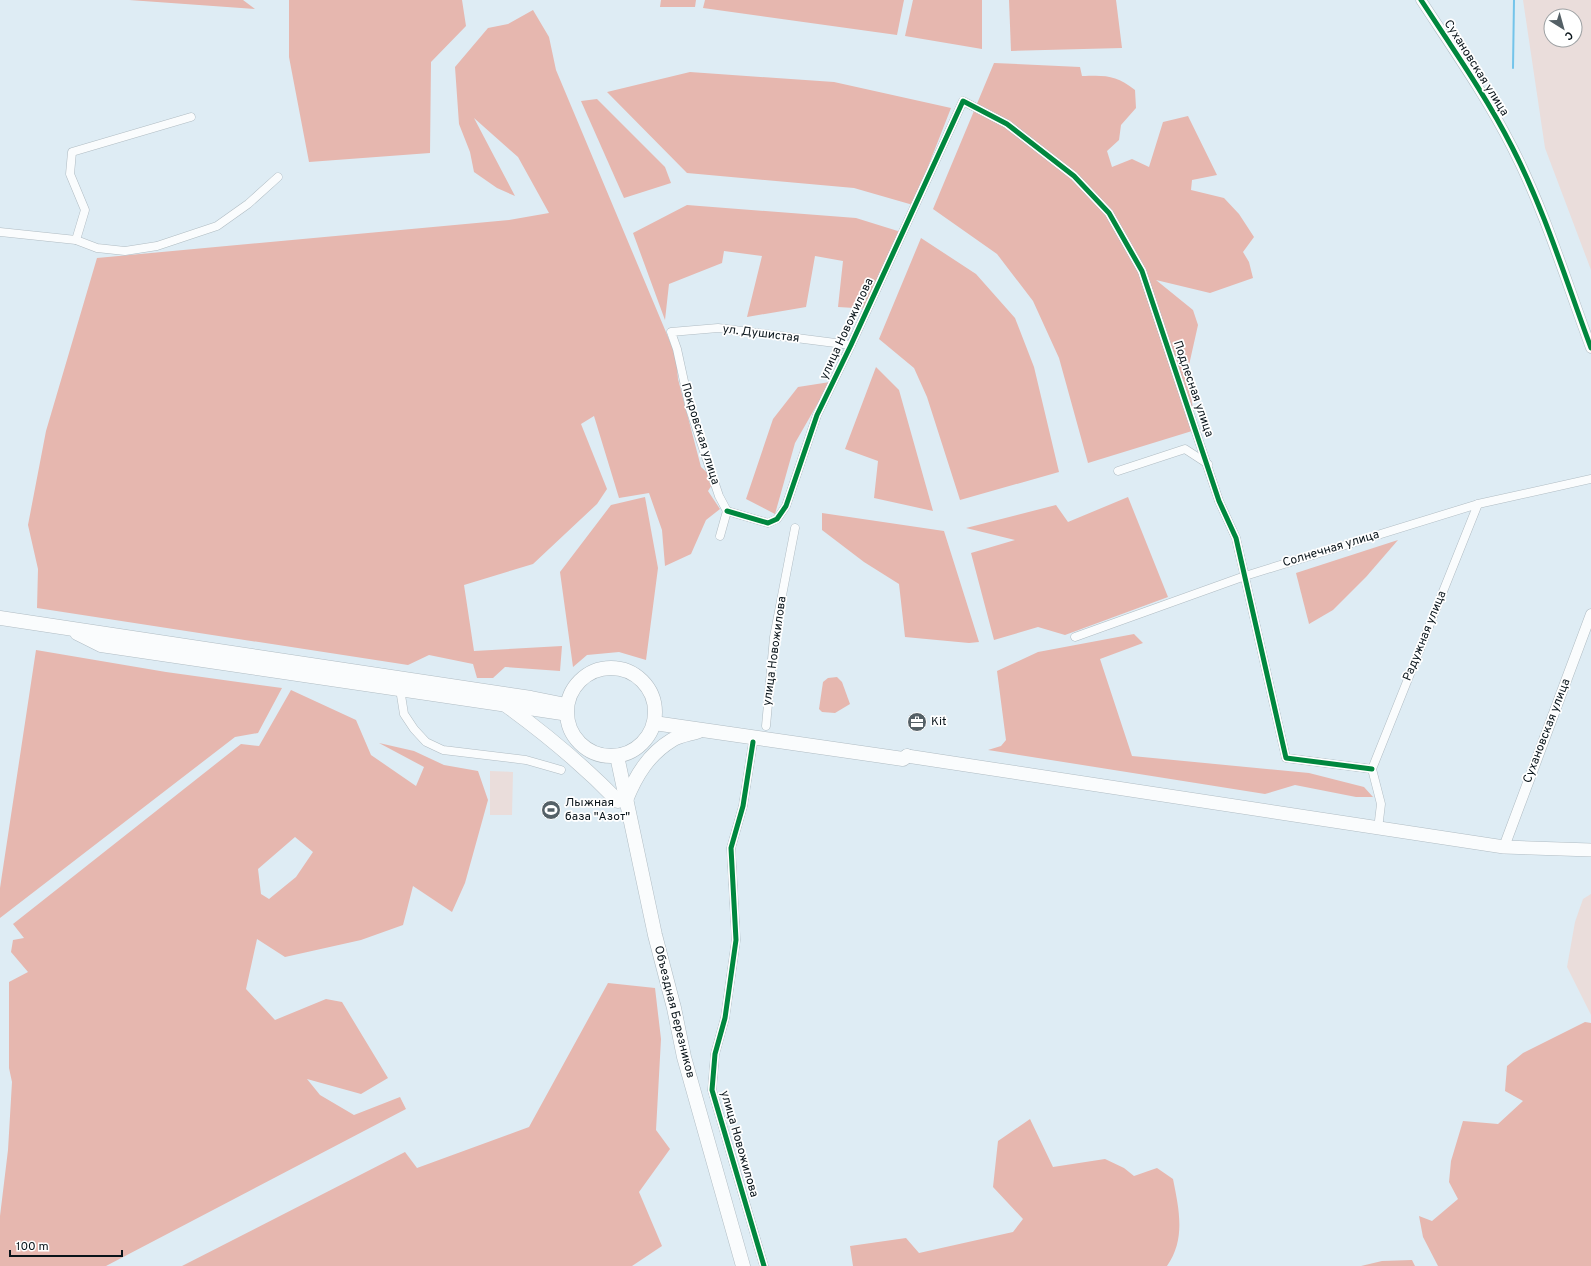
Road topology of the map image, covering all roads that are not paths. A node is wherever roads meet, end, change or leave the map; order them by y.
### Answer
1 (1422, 0) edge
2 (963, 101) joint
3 (191, 117) dead end
4 (278, 177) dead end
5 (0, 232) edge
6 (76, 240) junction
7 (671, 332) joint
8 (851, 345) junction
9 (1591, 348) edge
10 (1208, 464) junction
11 (1118, 471) dead end
12 (1591, 480) edge
13 (1478, 504) junction
14 (728, 511) junction
15 (795, 528) dead end
16 (720, 536) dead end
17 (1245, 576) junction
18 (1591, 614) edge
19 (0, 618) edge
20 (64, 627) junction
21 (1075, 638) dead end
22 (400, 689) junction
23 (505, 705) junction
24 (566, 709) junction
25 (655, 720) junction
26 (766, 726) dead end
27 (702, 730) junction
28 (753, 742) dead end
29 (612, 756) junction
30 (907, 756) junction
31 (1372, 769) junction
32 (561, 770) dead end
33 (622, 801) junction
34 (1378, 829) junction
35 (1504, 847) junction
36 (1591, 850) edge
37 (734, 1266) edge
38 (743, 1266) edge
39 (764, 1266) edge

1 - 9 street, Сухановская улица
2 - 8 street, улица Новожилова
2 - 10 street, Подлесная улица
3 - 6 street
4 - 6 street
5 - 6 street
7 - 8 street, ул. Душистая
7 - 14 street, Покровская улица
8 - 14 street, улица Новожилова
10 - 11 street
10 - 17 street, Подлесная улица
12 - 13 street, Солнечная улица
13 - 17 street, Солнечная улица
13 - 31 street, Радужная улица
14 - 16 street
15 - 26 street, улица Новожилова
17 - 21 street, Солнечная улица
17 - 31 street, Подлесная улица
18 - 35 street, Сухановская улица
19 - 20 highway
20 - 22 highway
20 - 24 highway
22 - 23 highway
22 - 32 street
23 - 24 highway
23 - 33 highway
24 - 25 highway
24 - 29 highway
25 - 27 highway
25 - 29 highway
25 - 30 highway
27 - 30 highway
27 - 33 highway
28 - 39 street, улица Новожилова
29 - 33 highway, Объездная Березников
30 - 34 main road
31 - 34 street
33 - 37 highway, Объездная Березников
33 - 38 highway, Объездная Березников
34 - 35 main road
35 - 36 main road

